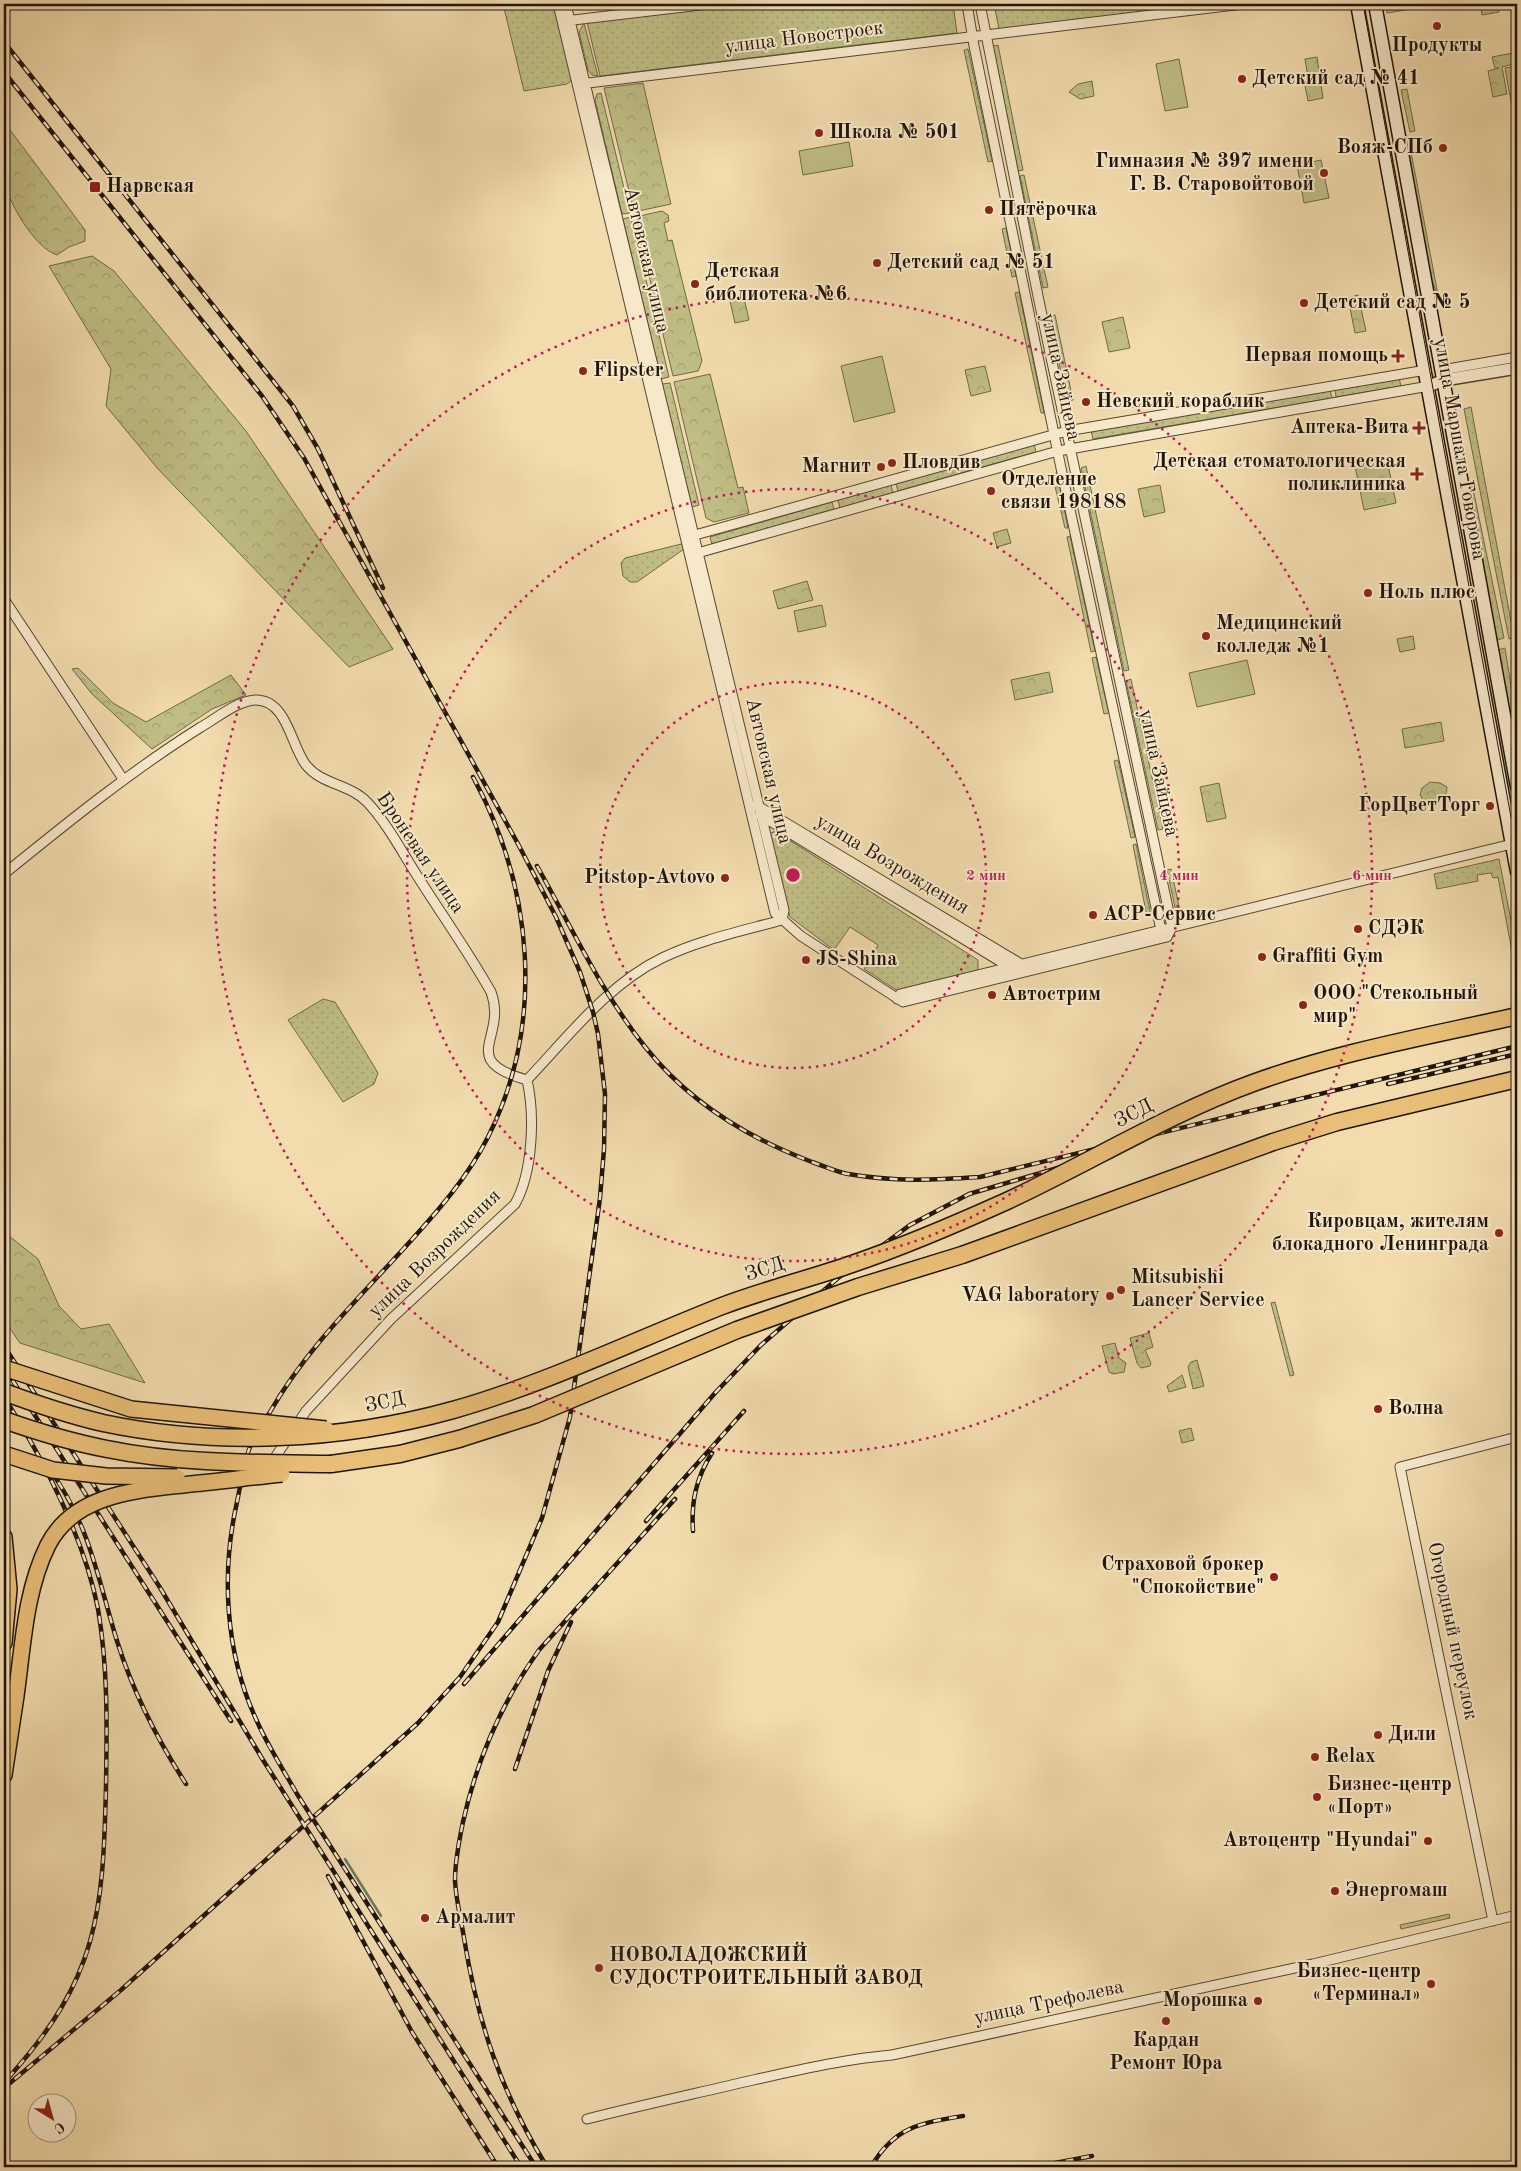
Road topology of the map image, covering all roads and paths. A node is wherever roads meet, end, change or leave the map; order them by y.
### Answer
1 (558, 4) edge
2 (566, 4) edge
3 (709, 4) edge
4 (967, 4) edge
5 (980, 4) edge
6 (1243, 4) edge
7 (1357, 4) edge
8 (1375, 4) edge
9 (566, 21) junction
10 (985, 34) junction
11 (972, 36) junction
12 (581, 84) junction
13 (1517, 357) edge
14 (1517, 368) edge
15 (1426, 370) junction
16 (1443, 375) junction
17 (1429, 386) junction
18 (1067, 431) junction
19 (1054, 434) junction
20 (1071, 448) junction
21 (1058, 451) junction
22 (689, 536) junction
23 (694, 554) junction
24 (4, 599) edge
25 (123, 779) junction
26 (1517, 787) edge
27 (749, 804) junction
28 (758, 806) junction
29 (761, 816) junction
30 (1515, 844) edge
31 (1517, 872) edge
32 (4, 874) edge
33 (782, 920) junction
34 (1172, 927) junction
35 (1164, 933) junction
36 (1009, 966) junction
37 (1021, 968) junction
38 (896, 999) junction
39 (1517, 1016) edge
40 (1517, 1079) edge
41 (527, 1080) junction
42 (4, 1368) edge
43 (4, 1392) edge
44 (4, 1420) edge
45 (353, 1432) junction
46 (1517, 1437) edge
47 (4, 1454) edge
48 (276, 1456) dead end
49 (332, 1464) junction
50 (282, 1474) junction
51 (4, 1537) edge
52 (4, 1643) edge
53 (4, 1775) edge
54 (1517, 1915) edge
55 (1493, 1921) junction
56 (587, 2119) dead end

1 - 9 street, Автовская улица
2 - 9 street, Автовская улица
3 - 9 street
4 - 11 street, улица Зайцева
5 - 10 street, улица Зайцева
6 - 10 street, улица Новостроек
7 - 15 main road, улица Маршала Говорова
8 - 16 main road, улица Маршала Говорова
9 - 12 street, Автовская улица
10 - 11 street, улица Новостроек
10 - 18 street, улица Зайцева
11 - 12 street, улица Новостроек
11 - 19 street, улица Зайцева
12 - 22 street, Автовская улица
13 - 16 street
14 - 16 street
15 - 16 street
15 - 17 main road, улица Маршала Говорова
15 - 18 street
16 - 17 street
16 - 26 main road, улица Маршала Говорова
17 - 20 street
17 - 30 main road, улица Маршала Говорова
18 - 19 street
18 - 20 street, улица Зайцева
19 - 21 street, улица Зайцева
19 - 22 street
20 - 21 street
20 - 34 street, улица Зайцева
21 - 23 street
21 - 35 street, улица Зайцева
22 - 23 street, Автовская улица
23 - 27 street, Автовская улица
23 - 28 street, Автовская улица
24 - 25 street
25 - 32 street, Броневая улица
25 - 41 street, Броневая улица
27 - 28 street, улица Возрождения
27 - 29 street, улица Возрождения
27 - 33 street, Автовская улица
28 - 29 street, Автовская улица
28 - 37 street, улица Возрождения
29 - 33 street, Автовская улица
29 - 36 street, улица Возрождения
30 - 31 main road, улица Маршала Говорова
30 - 34 street
33 - 38 street
33 - 41 street
34 - 35 street
35 - 37 street
36 - 37 street, улица Возрождения
36 - 38 street
37 - 38 street
39 - 45 highway, ЗСД, bridge
40 - 49 highway, bridge
41 - 48 street, улица Возрождения
42 - 45 main road, bridge
43 - 45 highway, ЗСД, bridge
44 - 49 highway, bridge
46 - 55 street, Огородный переулок
47 - 50 main road, bridge
49 - 50 main road, bridge
50 - 53 main road, bridge
51 - 52 main road
54 - 55 street, улица Трефолева
55 - 56 street, улица Трефолева

